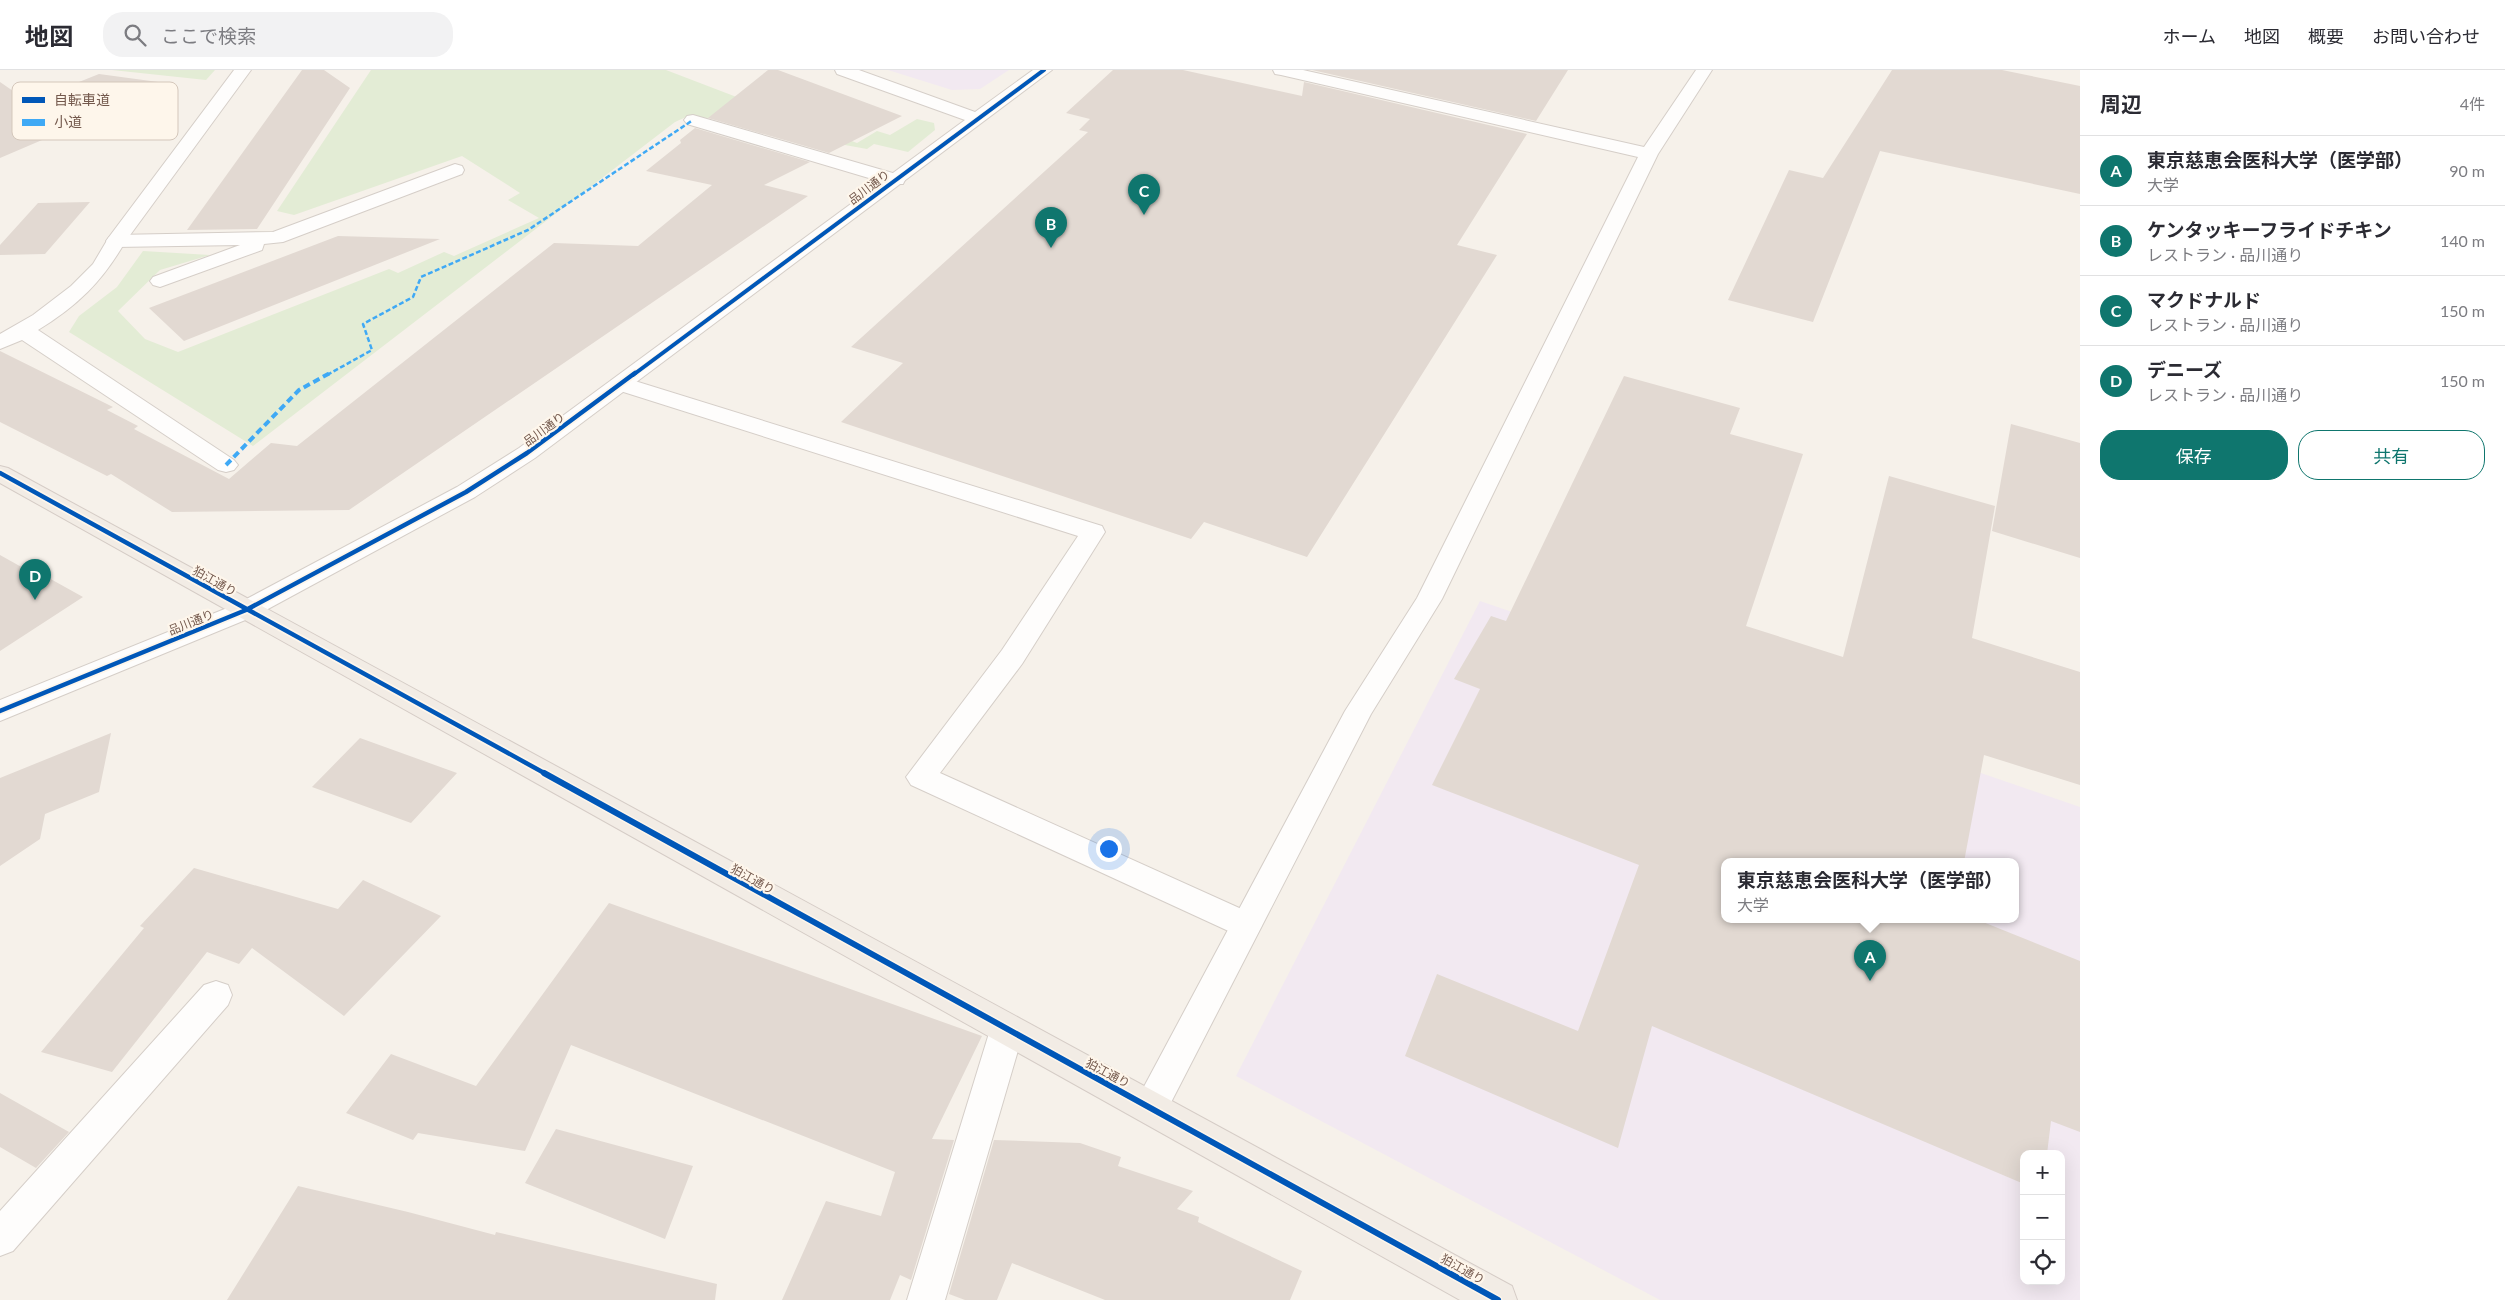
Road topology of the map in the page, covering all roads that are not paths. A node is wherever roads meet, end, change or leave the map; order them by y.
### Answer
1 (243, 70) edge
2 (842, 70) edge
3 (1044, 70) edge
4 (1281, 70) edge
5 (1704, 70) edge
6 (977, 119) junction
7 (693, 120) dead end
8 (1649, 154) junction
9 (455, 170) dead end
10 (896, 180) junction
11 (276, 238) junction
12 (116, 241) junction
13 (160, 282) dead end
14 (24, 331) junction
15 (0, 343) edge
16 (622, 384) junction
17 (226, 465) dead end
18 (5, 480) edge
19 (246, 610) junction
20 (0, 711) edge
21 (1246, 925) junction
22 (216, 996) dead end
23 (1007, 1030) junction
24 (1151, 1107) junction
25 (0, 1238) edge
26 (926, 1300) edge
27 (1498, 1300) edge

1 - 12 street
2 - 6 street
3 - 6 street, 品川通り
4 - 8 street
5 - 8 street
6 - 10 street, 品川通り
7 - 10 street
8 - 21 street
9 - 11 street
10 - 16 street, 品川通り
11 - 12 street
11 - 13 street
12 - 14 street
14 - 15 street
14 - 17 street
16 - 19 street, 品川通り
16 - 21 street
18 - 19 main road, 狛江通り
19 - 20 street, 品川通り
19 - 23 main road, 狛江通り
21 - 24 street
22 - 25 street
23 - 24 main road, 狛江通り
23 - 26 street
24 - 27 main road, 狛江通り

